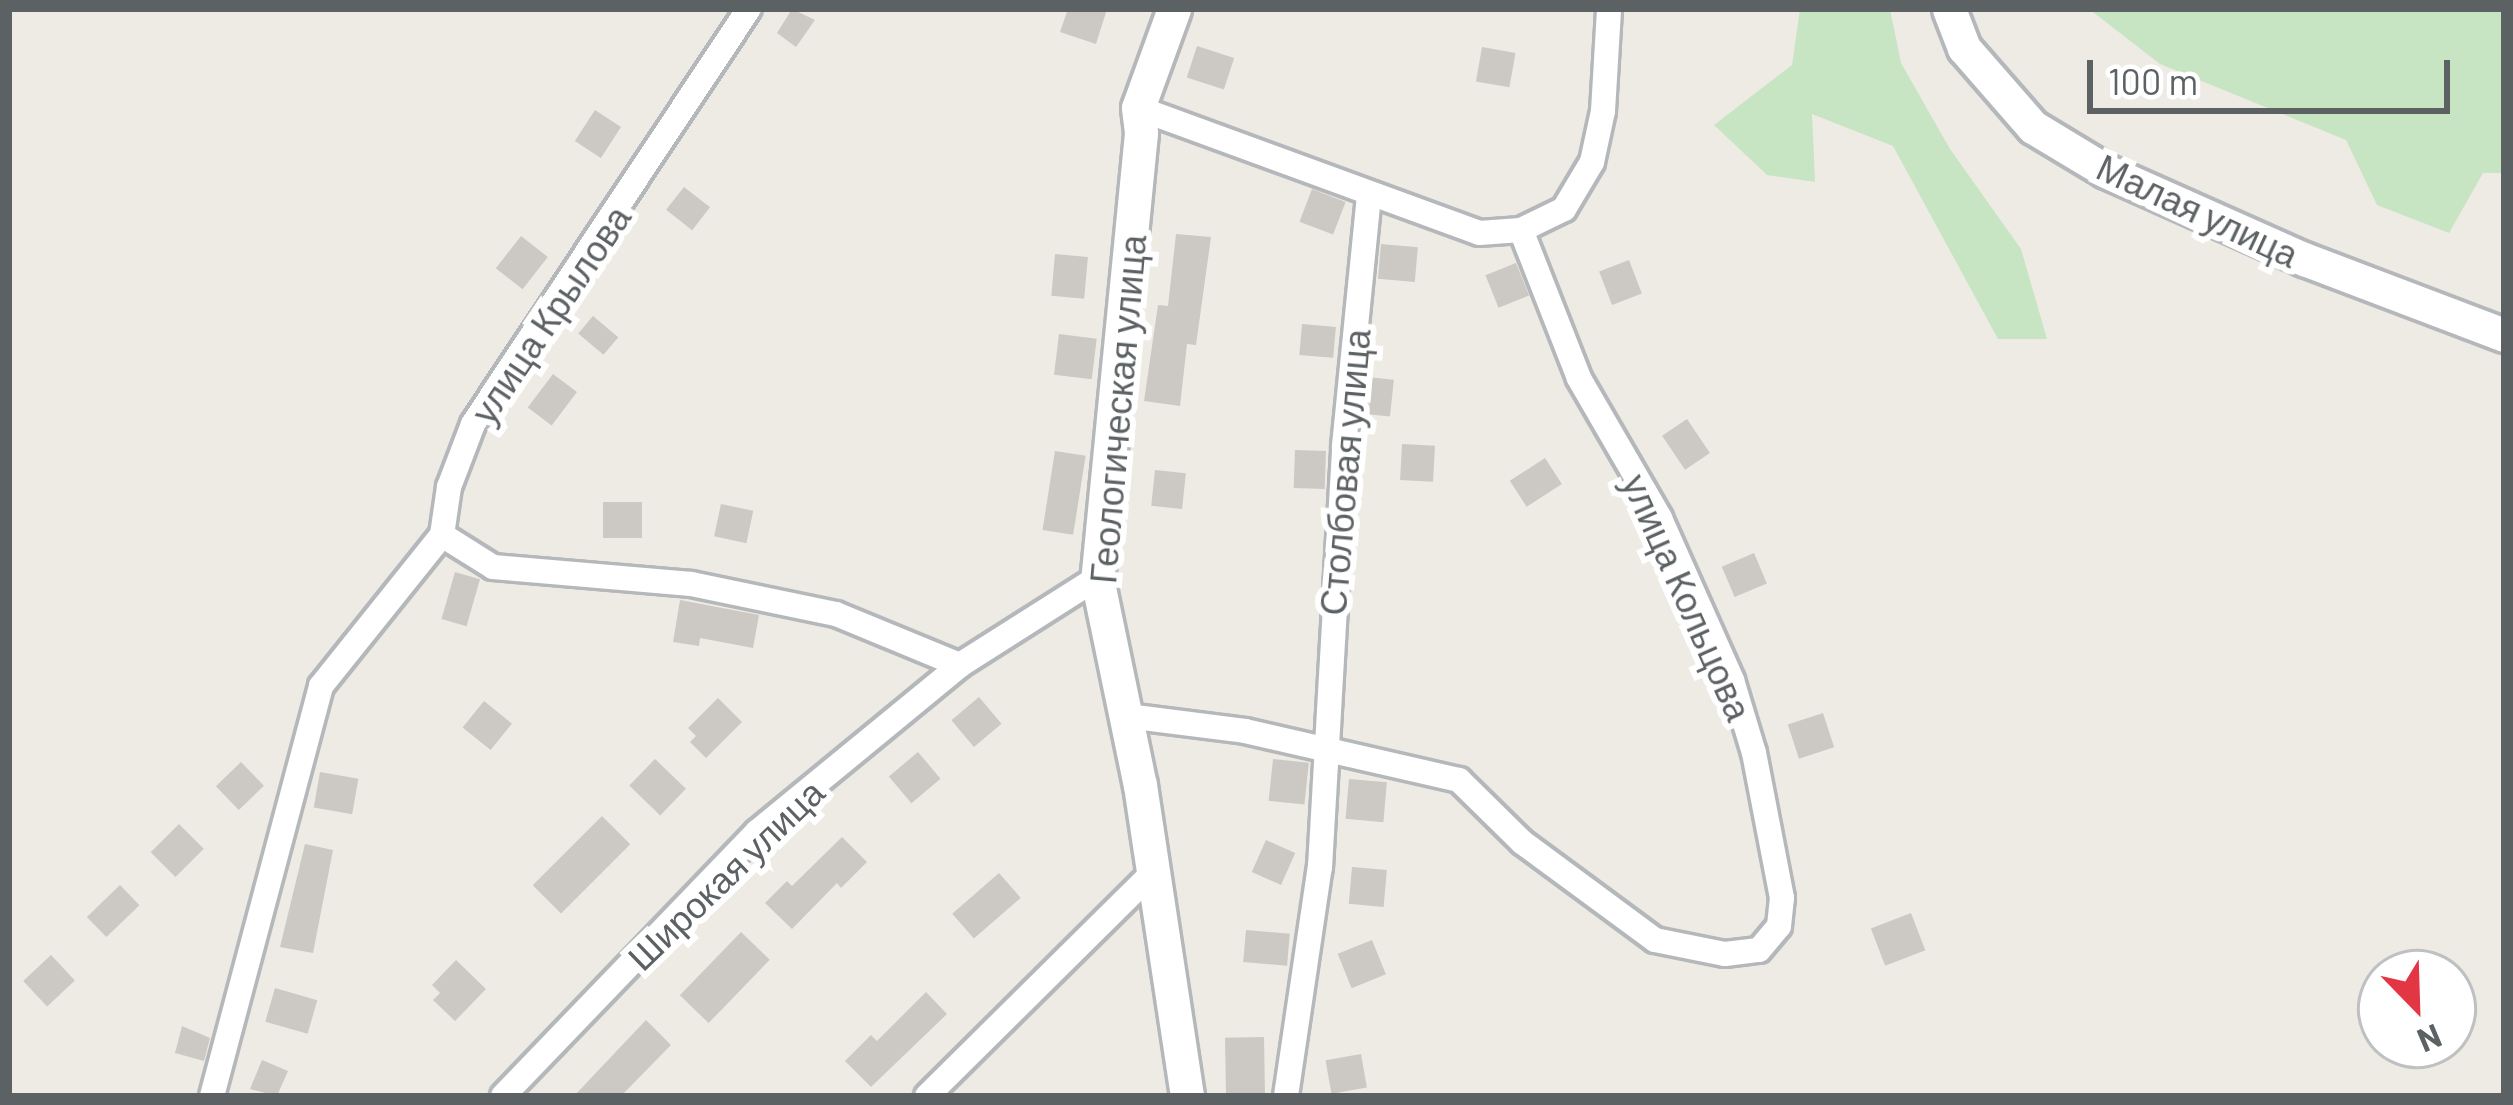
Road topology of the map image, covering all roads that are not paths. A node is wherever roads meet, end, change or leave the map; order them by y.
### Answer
1 (749, 9) edge
2 (1174, 9) edge
3 (1609, 9) edge
4 (1949, 9) edge
5 (1138, 108) junction
6 (1369, 194) junction
7 (1521, 230) junction
8 (2504, 335) edge
9 (442, 535) junction
10 (1096, 578) junction
11 (960, 665) junction
12 (1127, 716) junction
13 (1323, 750) junction
14 (1154, 871) junction
15 (212, 1096) edge
16 (503, 1096) edge
17 (927, 1096) edge
18 (1187, 1096) edge
19 (1286, 1096) edge

1 - 9 street, улица Крылова
2 - 5 street, Геологическая улица
3 - 7 street
4 - 8 street, Малая улица
5 - 6 street
5 - 10 street, Геологическая улица
6 - 7 street
6 - 13 street, Столбовая улица
7 - 13 street, улица Кольцова
9 - 11 street
9 - 15 street, улица Крылова
10 - 11 street, Широкая улица
10 - 12 street, Геологическая улица
11 - 16 street, Широкая улица
12 - 13 street
12 - 14 street, Геологическая улица
13 - 19 street, Столбовая улица
14 - 17 street
14 - 18 street, Геологическая улица

